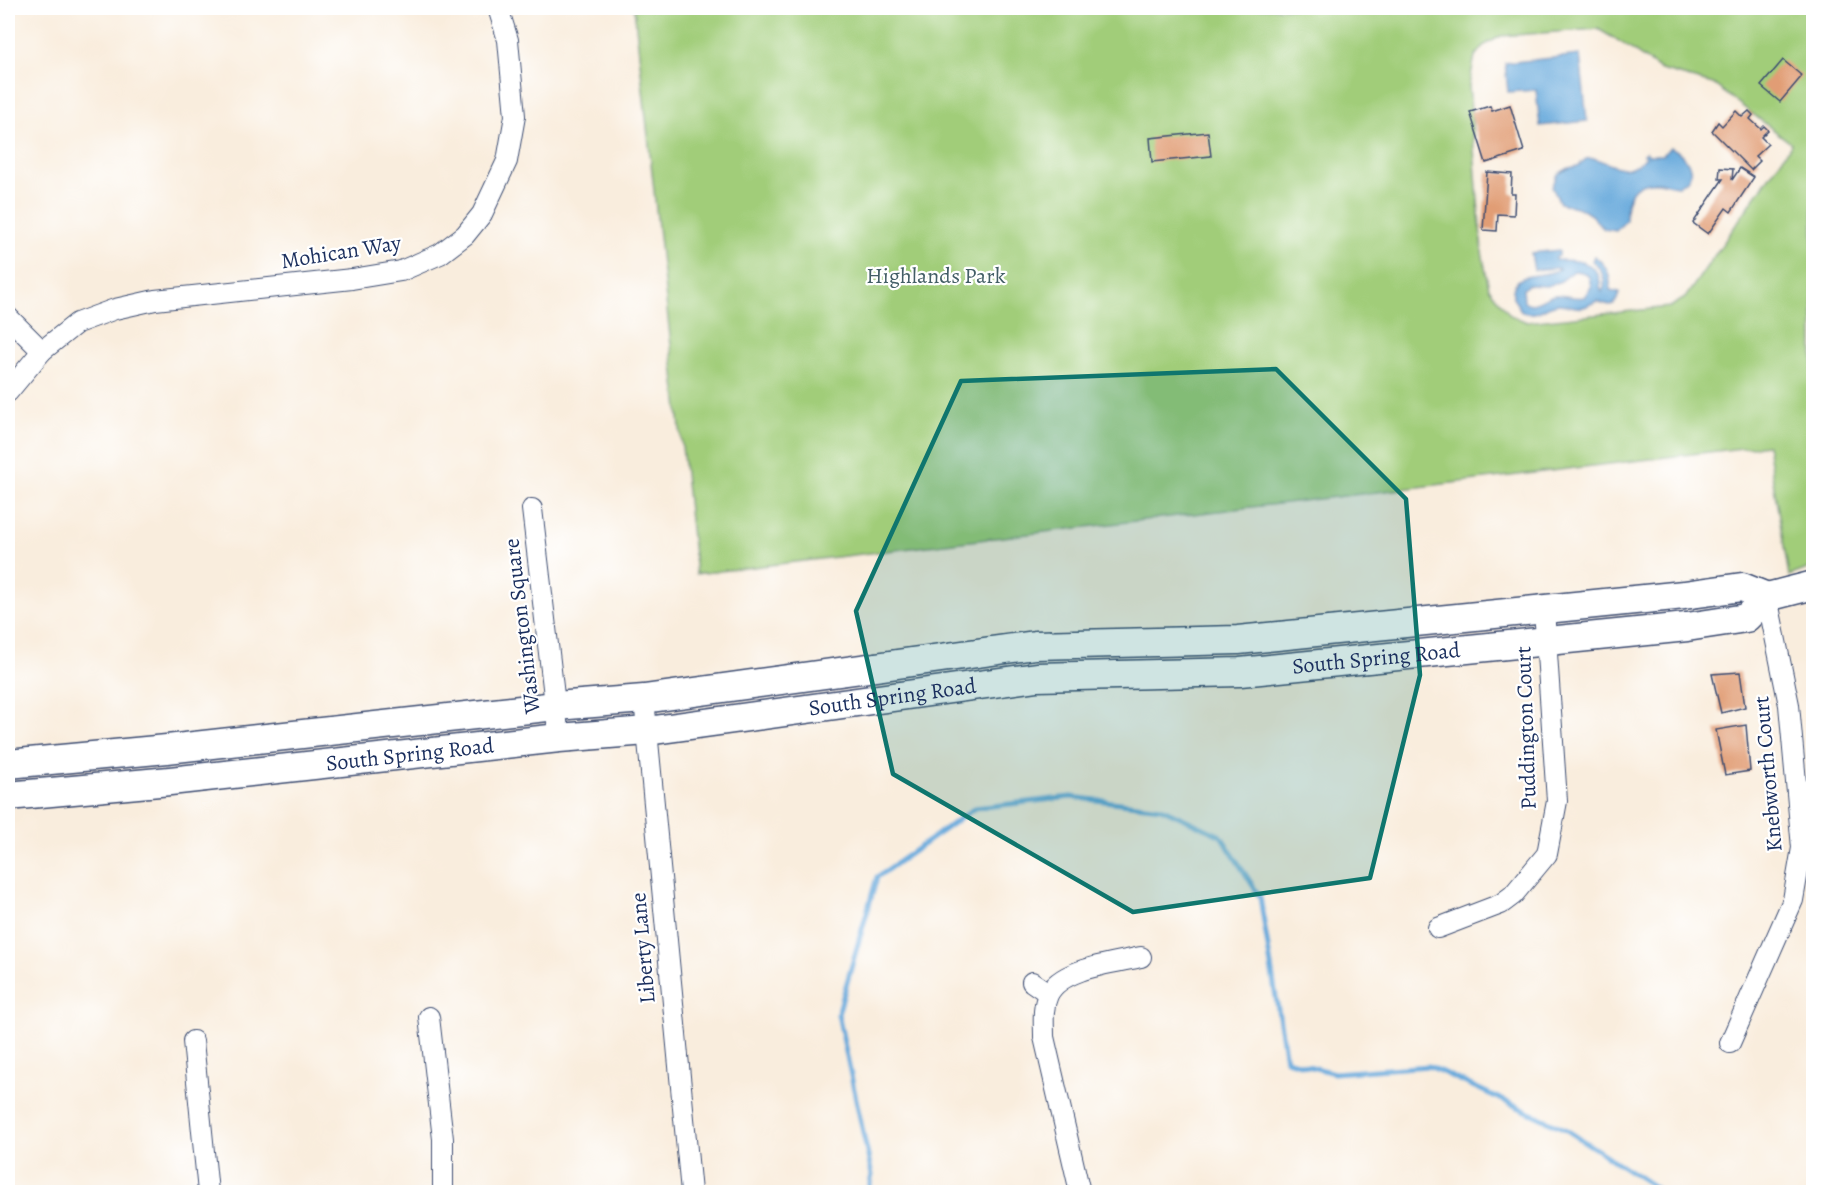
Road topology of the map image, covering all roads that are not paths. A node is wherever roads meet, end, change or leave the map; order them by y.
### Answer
1 (498, 8) edge
2 (8, 317) edge
3 (42, 351) junction
4 (8, 392) edge
5 (532, 509) dead end
6 (1814, 585) edge
7 (1767, 597) junction
8 (1544, 609) junction
9 (1547, 640) junction
10 (644, 699) junction
11 (556, 706) junction
12 (647, 731) junction
13 (303, 735) junction
14 (559, 738) junction
15 (8, 764) edge
16 (307, 766) junction
17 (8, 796) edge
18 (1438, 928) dead end
19 (1141, 957) dead end
20 (1032, 982) dead end
21 (1048, 993) junction
22 (429, 1017) dead end
23 (193, 1041) dead end
24 (1730, 1043) dead end
25 (208, 1192) edge
26 (443, 1192) edge
27 (691, 1192) edge
28 (1080, 1192) edge

1 - 3 street, Mohican Way
2 - 3 street
3 - 4 street, Mohican Way
5 - 11 street, Washington Square
6 - 7 main road
7 - 8 main road, South Spring Road
7 - 9 main road, South Spring Road
7 - 24 street, Knebworth Court
8 - 9 street, Puddington Court
8 - 10 main road, South Spring Road
9 - 12 main road, South Spring Road
9 - 18 street, Puddington Court
10 - 11 main road, South Spring Road
10 - 12 street, Liberty Lane
11 - 13 main road, South Spring Road
11 - 14 street, Washington Square
12 - 14 main road, South Spring Road
12 - 27 street, Liberty Lane
13 - 15 main road, South Spring Road
13 - 16 main road
14 - 16 main road, South Spring Road
16 - 17 main road, South Spring Road
19 - 21 street
20 - 21 street
21 - 28 street
22 - 26 street
23 - 25 street

